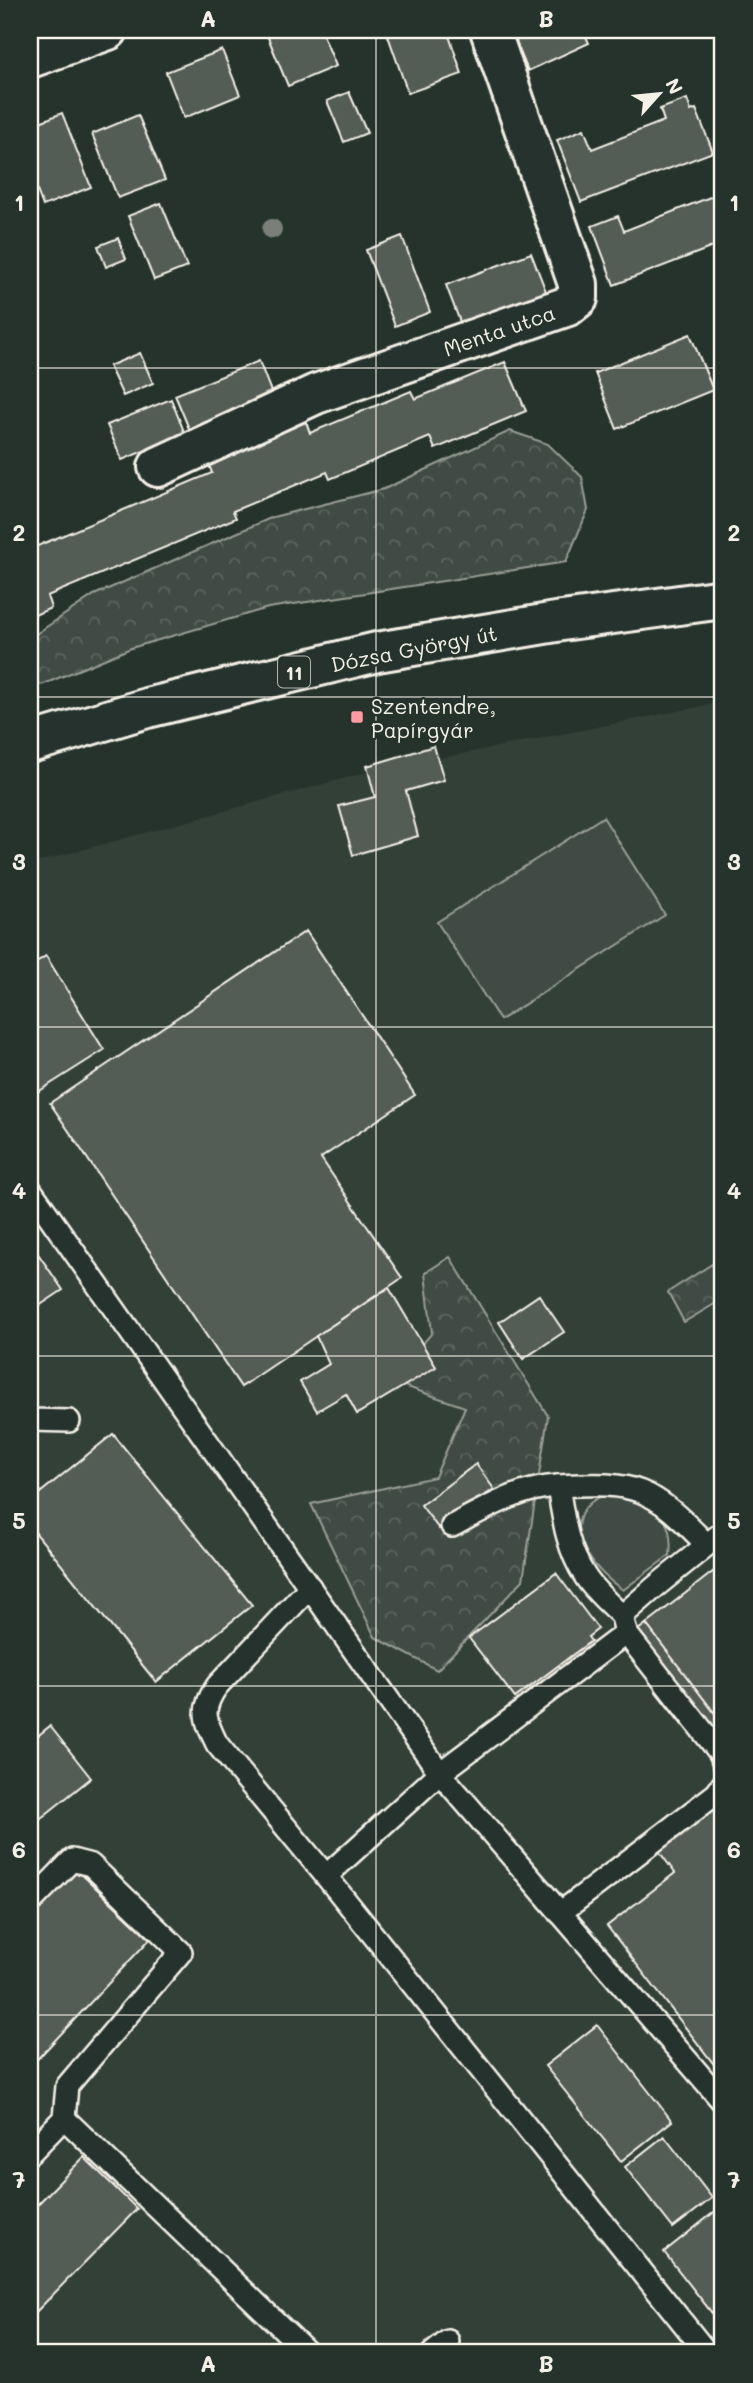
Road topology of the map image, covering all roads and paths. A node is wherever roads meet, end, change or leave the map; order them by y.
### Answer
1 (108, 30) edge
2 (490, 30) edge
3 (30, 58) edge
4 (158, 467) dead end
5 (723, 599) edge
6 (30, 743) edge
7 (30, 1189) edge
8 (30, 1420) edge
9 (69, 1421) dead end
10 (558, 1486) junction
11 (452, 1526) dead end
12 (715, 1538) edge
13 (310, 1587) junction
14 (624, 1625) junction
15 (723, 1761) edge
16 (440, 1773) junction
17 (723, 1784) edge
18 (326, 1876) junction
19 (30, 1903) edge
20 (561, 1913) junction
21 (723, 2102) edge
22 (64, 2118) junction
23 (30, 2153) edge
24 (308, 2353) edge
25 (707, 2353) edge

1 - 3 street
2 - 4 street, Menta utca
5 - 6 street, Dózsa György út / 11
7 - 13 lane
8 - 9 lane
10 - 11 lane
10 - 12 lane
10 - 14 lane
12 - 14 lane
13 - 16 lane
13 - 18 lane
14 - 15 lane
14 - 16 lane
16 - 18 lane
16 - 20 lane
17 - 20 lane
18 - 25 lane
19 - 22 lane
20 - 21 lane
22 - 23 lane
22 - 24 lane

